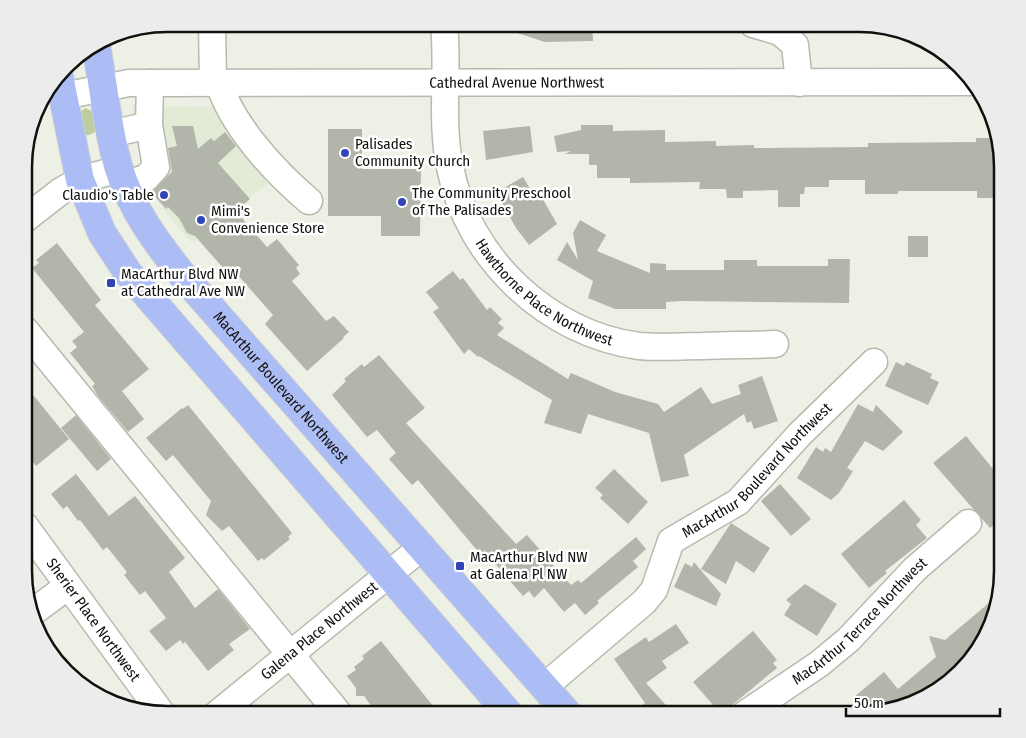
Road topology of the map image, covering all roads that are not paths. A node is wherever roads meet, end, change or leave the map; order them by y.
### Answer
1 (213, 32) edge
2 (444, 32) edge
3 (781, 33) edge
4 (97, 52) edge
5 (800, 82) junction
6 (963, 82) edge
7 (150, 83) junction
8 (216, 83) junction
9 (445, 83) junction
10 (61, 86) edge
11 (104, 88) junction
12 (149, 125) junction
13 (112, 134) junction
14 (122, 176) junction
15 (80, 180) junction
16 (309, 201) dead end
17 (33, 213) edge
18 (33, 340) edge
19 (775, 344) dead end
20 (874, 362) dead end
21 (968, 524) dead end
22 (33, 537) edge
23 (422, 547) junction
24 (389, 574) junction
25 (68, 586) junction
26 (38, 608) edge
27 (291, 655) junction
28 (544, 687) junction
29 (155, 705) edge
30 (228, 705) edge
31 (332, 705) edge
32 (502, 705) edge
33 (561, 706) edge
34 (757, 706) edge

1 - 8 street
2 - 9 street, Hawthorne Place Northwest
3 - 5 street
4 - 11 main road, MacArthur Boulevard Northwest
5 - 6 street, Cathedral Avenue Northwest
5 - 9 street, Cathedral Avenue Northwest
7 - 8 street, Cathedral Avenue Northwest
7 - 11 street, Cathedral Avenue Northwest
7 - 12 street
8 - 9 street, Cathedral Avenue Northwest
8 - 16 street
9 - 19 street, Hawthorne Place Northwest
10 - 11 street, Cathedral Avenue Northwest
10 - 15 main road
11 - 13 main road, MacArthur Boulevard Northwest
12 - 13 street
12 - 14 street
13 - 14 main road, MacArthur Boulevard Northwest
14 - 15 street
14 - 23 main road, MacArthur Boulevard Northwest
15 - 17 street
15 - 24 main road
18 - 27 street
20 - 28 street, MacArthur Boulevard Northwest
21 - 34 street, MacArthur Terrace Northwest
22 - 25 street, Sherier Place Northwest
23 - 24 street, Galena Place Northwest
23 - 28 main road, MacArthur Boulevard Northwest
24 - 27 street, Galena Place Northwest
24 - 32 main road
25 - 26 street
25 - 29 street, Sherier Place Northwest
27 - 30 street, Galena Place Northwest
27 - 31 street
28 - 33 main road, MacArthur Boulevard Northwest

